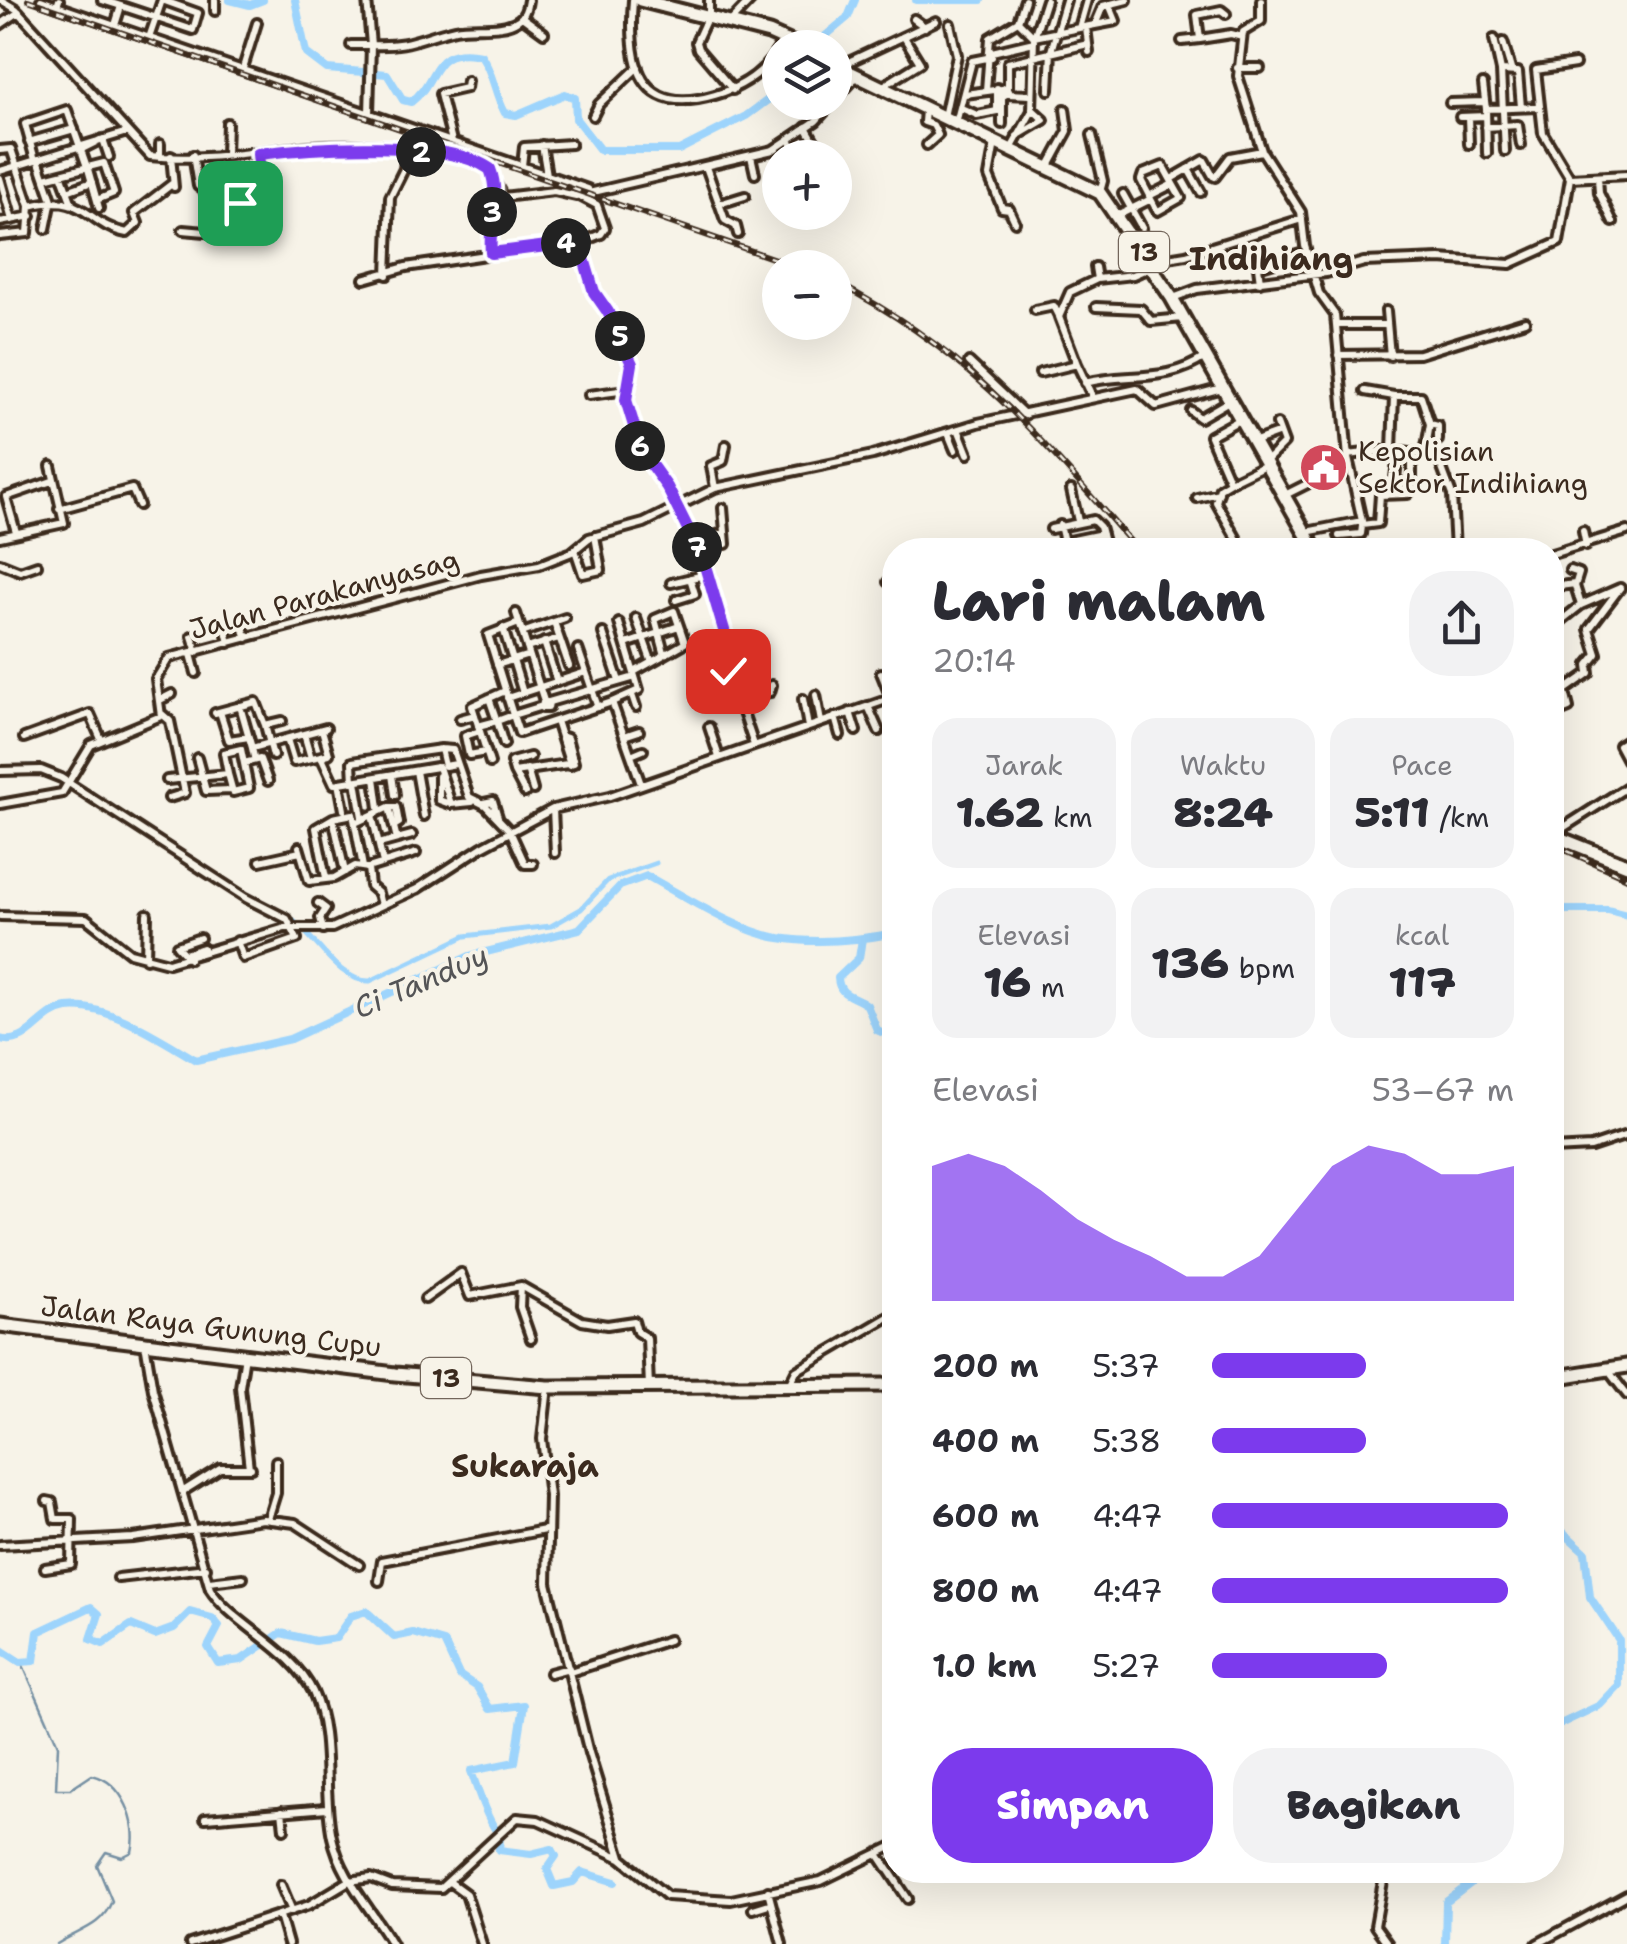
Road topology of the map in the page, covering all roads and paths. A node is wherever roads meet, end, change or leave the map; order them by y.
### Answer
1 (1, 0) edge
2 (40, 0) edge
3 (102, 0) edge
4 (162, 0) edge
5 (216, 0) edge
6 (367, 0) edge
7 (528, 0) edge
8 (637, 0) edge
9 (709, 0) edge
10 (751, 0) edge
11 (1024, 0) edge
12 (1046, 0) edge
13 (1066, 0) edge
14 (1087, 0) edge
15 (1127, 0) edge
16 (1261, 0) edge
17 (58, 3) edge
18 (118, 3) edge
19 (1110, 4) junction
20 (215, 11) dead end
21 (19, 12) junction
22 (1226, 14) dead end
23 (522, 16) junction
24 (708, 17) junction
25 (156, 18) junction
26 (914, 19) dead end
27 (1018, 21) junction
28 (116, 22) junction
29 (730, 22) junction
30 (936, 22) dead end
31 (257, 23) dead end
32 (950, 24) dead end
33 (0, 25) edge
34 (1095, 25) junction
35 (925, 27) junction
36 (1082, 27) junction
37 (762, 31) edge
38 (544, 33) dead end
39 (1057, 34) junction
40 (150, 35) junction
41 (904, 37) junction
42 (1242, 37) junction
43 (1034, 39) junction
44 (1200, 39) junction
45 (1182, 41) dead end
46 (351, 45) dead end
47 (371, 46) junction
48 (1051, 52) junction
49 (992, 55) junction
50 (1032, 55) junction
51 (852, 60) edge
52 (972, 60) junction
53 (956, 62) junction
54 (1237, 64) junction
55 (1575, 64) dead end
56 (638, 67) junction
57 (243, 68) junction
58 (1260, 68) dead end
59 (1511, 68) junction
60 (762, 69) edge
61 (1501, 71) junction
62 (852, 75) edge
63 (856, 78) junction
64 (467, 80) dead end
65 (1482, 84) dead end
66 (880, 89) junction
67 (732, 90) junction
68 (986, 90) junction
69 (1003, 90) junction
70 (1030, 91) junction
71 (965, 94) junction
72 (1450, 103) dead end
73 (1538, 106) junction
74 (1521, 107) junction
75 (961, 108) junction
76 (1032, 108) junction
77 (1503, 108) junction
78 (1065, 109) dead end
79 (1485, 109) junction
80 (925, 110) junction
81 (999, 110) junction
82 (369, 113) junction
83 (593, 116) dead end
84 (943, 118) junction
85 (227, 123) dead end
86 (956, 124) junction
87 (1002, 124) dead end
88 (1504, 126) junction
89 (806, 127) junction
90 (1486, 128) junction
91 (74, 129) junction
92 (126, 132) junction
93 (1092, 135) dead end
94 (7, 136) dead end
95 (101, 139) junction
96 (789, 139) joint
97 (814, 140) edge
98 (29, 142) junction
99 (452, 142) junction
100 (996, 142) junction
101 (1013, 143) junction
102 (160, 144) dead end
103 (571, 144) dead end
104 (1469, 144) dead end
105 (542, 145) junction
106 (926, 145) dead end
107 (1521, 145) dead end
108 (79, 148) junction
109 (4, 149) edge
110 (1262, 150) junction
111 (406, 151) junction
112 (1505, 151) dead end
113 (1488, 152) dead end
114 (226, 154) junction
115 (258, 154) junction
116 (193, 155) junction
117 (171, 156) junction
118 (751, 156) junction
119 (108, 157) dead end
120 (160, 157) junction
121 (36, 159) junction
122 (16, 166) junction
123 (87, 166) junction
124 (522, 166) junction
125 (1049, 166) junction
126 (706, 167) junction
127 (1188, 169) junction
128 (0, 174) edge
129 (62, 174) junction
130 (756, 174) dead end
131 (547, 175) junction
132 (1627, 175) edge
133 (1598, 177) junction
134 (44, 178) junction
135 (1570, 178) junction
136 (1172, 181) junction
137 (92, 182) junction
138 (71, 190) junction
139 (583, 192) junction
140 (1201, 192) dead end
141 (498, 193) junction
142 (1100, 193) junction
143 (1123, 194) dead end
144 (232, 196) dead end
145 (745, 196) dead end
146 (1150, 198) junction
147 (52, 200) junction
148 (240, 203) junction
149 (719, 204) junction
150 (76, 205) junction
151 (208, 207) dead end
152 (1132, 209) junction
153 (30, 211) junction
154 (1117, 216) junction
155 (12, 220) junction
156 (1302, 220) junction
157 (0, 222) edge
158 (1015, 222) dead end
159 (1613, 222) dead end
160 (1142, 228) dead end
161 (46, 229) dead end
162 (183, 230) dead end
163 (737, 230) dead end
164 (0, 236) edge
165 (579, 242) junction
166 (1307, 252) junction
167 (491, 253) junction
168 (1151, 264) junction
169 (1095, 267) dead end
170 (387, 275) junction
171 (1314, 275) junction
172 (364, 278) dead end
173 (1097, 279) junction
174 (1260, 282) junction
175 (1172, 298) junction
176 (1096, 308) dead end
177 (1035, 310) dead end
178 (1386, 311) dead end
179 (1060, 318) junction
180 (1184, 318) junction
181 (1525, 321) dead end
182 (1336, 325) junction
183 (1388, 325) junction
184 (1338, 355) junction
185 (1206, 356) junction
186 (1390, 356) junction
187 (969, 362) dead end
188 (1077, 364) junction
189 (1040, 373) dead end
190 (1085, 383) junction
191 (1224, 387) junction
192 (628, 390) junction
193 (1365, 392) dead end
194 (589, 395) dead end
195 (1394, 396) junction
196 (1093, 398) junction
197 (1230, 400) junction
198 (1191, 411) dead end
199 (1026, 415) junction
200 (1241, 419) junction
201 (1430, 424) junction
202 (958, 429) junction
203 (948, 433) junction
204 (1438, 440) dead end
205 (1253, 442) junction
206 (726, 444) dead end
207 (956, 450) dead end
208 (1396, 450) junction
209 (1412, 453) junction
210 (1425, 453) junction
211 (968, 454) dead end
212 (1348, 455) junction
213 (1266, 464) junction
214 (51, 466) dead end
215 (1315, 472) dead end
216 (52, 481) junction
217 (1230, 482) junction
218 (715, 488) junction
219 (1071, 490) dead end
220 (1219, 493) junction
221 (1398, 494) junction
222 (1284, 496) junction
223 (1197, 498) dead end
224 (139, 504) dead end
225 (676, 507) junction
226 (723, 508) dead end
227 (59, 509) junction
228 (1078, 520) junction
229 (1060, 525) junction
230 (1362, 525) junction
231 (1051, 529) dead end
232 (1583, 531) dead end
233 (1627, 531) edge
234 (16, 532) junction
235 (725, 532) junction
236 (1305, 532) junction
237 (1102, 534) junction
238 (595, 536) junction
239 (1340, 536) dead end
240 (0, 537) edge
241 (1063, 538) edge
242 (1090, 538) edge
243 (1103, 538) edge
244 (1235, 538) edge
245 (1308, 538) edge
246 (1454, 538) edge
247 (694, 543) junction
248 (726, 544) dead end
249 (1586, 546) junction
250 (575, 550) junction
251 (1564, 551) edge
252 (0, 562) edge
253 (36, 565) dead end
254 (1572, 570) dead end
255 (708, 574) junction
256 (690, 578) junction
257 (671, 583) dead end
258 (1574, 583) junction
259 (1564, 584) edge
260 (676, 600) dead end
261 (1581, 605) junction
262 (516, 613) dead end
263 (565, 618) dead end
264 (636, 618) dead end
265 (1564, 618) edge
266 (241, 622) dead end
267 (554, 622) junction
268 (519, 623) junction
269 (619, 624) dead end
270 (224, 626) dead end
271 (680, 626) junction
272 (503, 628) junction
273 (522, 633) junction
274 (603, 633) dead end
275 (659, 634) junction
276 (192, 636) dead end
277 (248, 638) junction
278 (559, 638) junction
279 (643, 639) junction
280 (544, 642) junction
281 (230, 643) junction
282 (626, 644) junction
283 (528, 651) junction
284 (664, 652) junction
285 (194, 653) junction
286 (512, 660) junction
287 (550, 660) junction
288 (650, 660) junction
289 (498, 666) junction
290 (532, 666) junction
291 (586, 672) junction
292 (196, 673) dead end
293 (634, 674) junction
294 (557, 682) junction
295 (619, 682) junction
296 (772, 685) dead end
297 (539, 687) junction
298 (1564, 688) edge
299 (1564, 688) edge
300 (592, 690) junction
301 (523, 693) junction
302 (172, 694) dead end
303 (506, 694) junction
304 (632, 694) junction
305 (816, 696) dead end
306 (740, 697) junction
307 (489, 698) junction
308 (160, 700) junction
309 (804, 700) dead end
310 (612, 702) junction
311 (882, 704) edge
312 (545, 705) junction
313 (240, 706) junction
314 (598, 706) junction
315 (868, 706) junction
316 (636, 708) dead end
317 (1564, 710) edge
318 (850, 712) junction
319 (162, 714) junction
320 (474, 714) junction
321 (513, 715) junction
322 (835, 717) junction
323 (460, 719) dead end
324 (497, 720) junction
325 (282, 721) dead end
326 (554, 722) junction
327 (821, 722) junction
328 (789, 723) dead end
329 (265, 725) junction
330 (710, 727) dead end
331 (479, 729) junction
332 (809, 729) junction
333 (639, 731) dead end
334 (856, 731) dead end
335 (880, 731) dead end
336 (792, 732) junction
337 (304, 734) junction
338 (840, 735) dead end
339 (624, 736) junction
340 (249, 737) junction
341 (24, 738) dead end
342 (102, 739) junction
343 (287, 739) junction
344 (1627, 740) edge
345 (269, 744) junction
346 (504, 744) dead end
347 (754, 745) junction
348 (441, 750) junction
349 (643, 750) dead end
350 (486, 752) junction
351 (402, 754) junction
352 (630, 755) junction
353 (273, 756) dead end
354 (321, 756) junction
355 (530, 757) dead end
356 (719, 757) junction
357 (198, 758) dead end
358 (311, 758) junction
359 (1627, 760) edge
360 (490, 762) dead end
361 (244, 763) junction
362 (456, 764) junction
363 (440, 769) junction
364 (530, 769) junction
365 (513, 770) junction
366 (0, 771) edge
367 (416, 771) junction
368 (405, 773) junction
369 (228, 774) junction
370 (392, 775) junction
371 (182, 777) junction
372 (201, 777) junction
373 (375, 778) junction
374 (167, 780) dead end
375 (69, 781) junction
376 (268, 781) dead end
377 (354, 781) junction
378 (338, 783) junction
379 (641, 784) junction
380 (1627, 788) edge
381 (231, 790) junction
382 (395, 796) dead end
383 (170, 798) dead end
384 (473, 802) junction
385 (0, 804) edge
386 (379, 808) dead end
387 (552, 809) junction
388 (344, 810) dead end
389 (372, 815) junction
390 (424, 816) dead end
391 (362, 817) dead end
392 (331, 819) junction
393 (355, 823) junction
394 (1564, 827) edge
395 (510, 832) junction
396 (412, 835) dead end
397 (397, 839) junction
398 (1564, 840) edge
399 (379, 844) junction
400 (416, 853) dead end
401 (555, 853) dead end
402 (260, 861) dead end
403 (383, 863) junction
404 (533, 864) dead end
405 (1627, 865) edge
406 (365, 868) junction
407 (344, 872) junction
408 (326, 878) junction
409 (318, 903) dead end
410 (381, 906) junction
411 (147, 914) dead end
412 (0, 916) edge
413 (297, 927) junction
414 (322, 929) junction
415 (200, 938) dead end
416 (237, 941) junction
417 (203, 948) dead end
418 (187, 957) junction
419 (146, 959) junction
420 (1627, 1134) edge
421 (1564, 1148) edge
422 (521, 1286) junction
423 (425, 1299) dead end
424 (882, 1321) edge
425 (0, 1326) edge
426 (531, 1339) dead end
427 (145, 1342) junction
428 (245, 1354) junction
429 (1627, 1366) edge
430 (1608, 1369) junction
431 (1564, 1376) edge
432 (882, 1385) edge
433 (788, 1386) junction
434 (548, 1388) junction
435 (650, 1388) junction
436 (1627, 1395) edge
437 (276, 1461) dead end
438 (185, 1490) junction
439 (47, 1501) dead end
440 (268, 1519) junction
441 (195, 1530) junction
442 (545, 1530) junction
443 (72, 1538) junction
444 (0, 1545) edge
445 (358, 1565) dead end
446 (44, 1568) dead end
447 (206, 1568) junction
448 (118, 1578) dead end
449 (242, 1578) dead end
450 (379, 1581) dead end
451 (209, 1582) junction
452 (669, 1640) dead end
453 (570, 1670) junction
454 (550, 1673) dead end
455 (327, 1808) junction
456 (282, 1810) junction
457 (205, 1818) dead end
458 (284, 1829) dead end
459 (882, 1852) edge
460 (878, 1854) junction
461 (622, 1858) junction
462 (882, 1860) edge
463 (349, 1880) junction
464 (451, 1883) junction
465 (897, 1883) edge
466 (1383, 1883) edge
467 (281, 1885) dead end
468 (768, 1892) junction
469 (1627, 1895) edge
470 (908, 1899) dead end
471 (769, 1904) junction
472 (752, 1909) dead end
473 (292, 1911) junction
474 (280, 1916) junction
475 (193, 1943) edge
476 (288, 1944) edge
477 (392, 1944) edge
478 (482, 1944) edge
479 (782, 1944) edge
480 (1388, 1944) edge
481 (1537, 1944) edge

1 - 21 street
2 - 17 street
3 - 18 street
4 - 25 street
4 - 25 street
5 - 20 street
6 - 47 street
7 - 23 street
8 - 24 highway
8 - 56 street
9 - 24 street
10 - 29 street
11 - 27 street
12 - 43 street
13 - 39 street
14 - 36 street
15 - 19 street
16 - 42 street
17 - 28 street
18 - 25 street
18 - 28 street
19 - 34 street
19 - 34 street
21 - 33 street
21 - 92 street
22 - 44 street
23 - 38 street
23 - 47 street
24 - 29 highway
24 - 67 street
25 - 40 street
26 - 35 street
27 - 43 street
27 - 49 street
28 - 40 street
29 - 37 highway
30 - 35 street
31 - 57 street
32 - 53 street
34 - 36 street
35 - 41 street
36 - 39 street
36 - 48 street
39 - 43 street
39 - 48 street
40 - 57 street
41 - 51 street
41 - 66 street
42 - 44 street
42 - 54 street
43 - 49 street
43 - 50 street
44 - 45 street
46 - 47 street
47 - 82 street
48 - 50 street
48 - 70 street
49 - 52 street
49 - 68 street
50 - 69 street
50 - 70 street
52 - 53 street
52 - 71 street
53 - 84 street
54 - 58 street
54 - 110 street
55 - 73 street
56 - 67 street
56 - 83 street
57 - 82 street
59 - 61 street
59 - 61 street
59 - 74 street
60 - 67 street
61 - 77 street
62 - 63 highway, 13
63 - 66 highway, 13
63 - 89 street
64 - 99 street
65 - 79 street
66 - 80 highway, 13
68 - 69 street
68 - 71 street
69 - 70 street
69 - 81 street
70 - 76 street
71 - 75 street
72 - 79 street
73 - 74 street
73 - 135 street
74 - 77 street
75 - 81 street
75 - 86 street
76 - 101 street
76 - 101 street
77 - 79 street
77 - 88 street
78 - 125 street
79 - 90 street
79 - 104 street
80 - 84 highway, 13
80 - 106 street
81 - 87 street
82 - 99 street
84 - 86 highway, 13
85 - 114 street
86 - 100 highway, 13
88 - 90 street
88 - 107 street
88 - 112 street
89 - 96 street
89 - 97 street
90 - 113 street
91 - 98 street
91 - 98 street
91 - 108 street
92 - 95 street
92 - 120 street
93 - 142 street
94 - 109 street
95 - 108 street
95 - 119 street
96 - 118 street
98 - 121 street
99 - 124 street
100 - 101 highway, 13
100 - 158 street
101 - 125 highway, 13
102 - 120 street
103 - 105 street
105 - 124 street
105 - 131 street
108 - 121 street
108 - 123 street
109 - 122 street
110 - 127 street
110 - 156 street
111 - 115 street
111 - 141 street
111 - 170 street
114 - 115 street
114 - 116 street
115 - 148 street
116 - 117 street
116 - 151 street
117 - 120 street
117 - 150 street
118 - 126 street
118 - 130 street
121 - 122 street
121 - 134 street
122 - 128 street
122 - 153 street
123 - 129 street
123 - 137 street
123 - 137 street
124 - 131 street
125 - 142 highway, 13
126 - 139 street
126 - 149 street
127 - 136 street
127 - 140 street
128 - 155 street
129 - 134 street
129 - 138 street
131 - 139 street
132 - 133 street
133 - 135 street
133 - 159 street
134 - 147 street
135 - 171 street
136 - 146 street
136 - 146 street
136 - 146 street
137 - 138 street
138 - 150 street
139 - 141 street
139 - 165 street
141 - 167 street
142 - 154 highway, 13
143 - 152 street
144 - 148 street
145 - 149 street
146 - 152 street
147 - 150 street
147 - 153 street
147 - 161 street
148 - 162 street
149 - 163 street
152 - 154 street
152 - 160 street
153 - 155 street
153 - 164 street
154 - 168 highway, 13
155 - 157 street
156 - 166 street
156 - 168 street
165 - 167 street
165 - 192 street
166 - 171 street
166 - 174 street
167 - 170 street
168 - 173 street
168 - 175 highway, 13
169 - 173 street
170 - 172 street
171 - 174 street
171 - 182 street
173 - 179 street
174 - 175 street
175 - 180 highway, 13
176 - 180 street
177 - 179 street
178 - 183 street
179 - 188 street
180 - 185 highway, 13
181 - 186 street
182 - 183 street
182 - 184 street
183 - 186 street
184 - 186 street
184 - 212 street
185 - 190 street
185 - 191 highway, 13
187 - 199 street
188 - 189 street
188 - 190 street
190 - 196 street
191 - 196 street, Jalan Parakanyasag
191 - 197 highway, 13
192 - 194 street
192 - 225 street
193 - 195 street
195 - 201 street
195 - 208 street
196 - 199 street, Jalan Parakanyasag
197 - 198 street
197 - 200 highway, 13
199 - 202 street, Jalan Parakanyasag
200 - 205 highway, 13
200 - 217 street
201 - 204 street
201 - 210 street
202 - 203 street, Jalan Parakanyasag
202 - 211 street
203 - 207 street
203 - 218 street, Jalan Parakanyasag
205 - 213 highway, 13
205 - 213 street
206 - 218 street
208 - 209 street
208 - 212 street
208 - 221 street
209 - 210 street
209 - 221 street
210 - 246 street
212 - 230 street
213 - 217 street
213 - 222 highway, 13
214 - 216 street
215 - 222 street
216 - 227 street
216 - 234 street
217 - 220 street
218 - 225 street, Jalan Parakanyasag
219 - 228 street
220 - 223 street
220 - 244 street
221 - 230 street
222 - 236 highway, 13
224 - 227 street
225 - 238 street, Jalan Parakanyasag
225 - 247 street
226 - 235 street
227 - 234 street
228 - 229 street
228 - 237 street
229 - 231 street
229 - 241 street
230 - 236 street
230 - 239 street
232 - 249 street
233 - 249 street
234 - 240 street
235 - 247 street
235 - 248 street
236 - 245 highway, 13
237 - 242 street
237 - 243 street
238 - 250 street, Jalan Parakanyasag
238 - 250 street
247 - 255 street
249 - 251 street
250 - 277 street, Jalan Parakanyasag
252 - 253 street
254 - 258 street
255 - 256 street
255 - 306 street
256 - 257 street
256 - 260 street
258 - 259 street
258 - 261 street
261 - 265 street
261 - 298 street
262 - 268 street
263 - 267 street
264 - 279 street
266 - 277 street
267 - 273 street
267 - 278 street
268 - 272 street
268 - 273 street
269 - 282 street
270 - 281 street
271 - 275 street
271 - 275 street
271 - 284 street
272 - 286 street
272 - 289 street
273 - 283 street
274 - 295 street
275 - 279 street
275 - 284 street
276 - 285 street
277 - 281 street, Jalan Parakanyasag
278 - 280 street
278 - 291 street
279 - 282 street
279 - 288 street
280 - 283 street
280 - 287 street
281 - 285 street, Jalan Parakanyasag
282 - 293 street
283 - 286 street
283 - 290 street
284 - 288 street
285 - 292 street
285 - 308 street, Jalan Parakanyasag
286 - 289 street
286 - 301 street
287 - 290 street
287 - 294 street
288 - 293 street
289 - 303 street
290 - 297 street
291 - 294 street
291 - 300 street
293 - 295 street
293 - 304 street
294 - 297 street
295 - 300 street
296 - 306 street
297 - 301 street
297 - 312 street
299 - 317 street
300 - 312 street
300 - 314 street
301 - 303 street
302 - 308 street
303 - 307 street
303 - 321 street
304 - 310 street
304 - 316 street
305 - 327 street
306 - 347 street
307 - 320 street
307 - 324 street
308 - 319 street, Jalan Parakanyasag
309 - 332 street
310 - 314 street
310 - 339 street
311 - 315 street
312 - 321 street
312 - 326 street
313 - 329 street
313 - 340 street
313 - 340 street
314 - 326 street
315 - 318 street
315 - 335 street
318 - 322 street
318 - 334 street
319 - 342 street
319 - 371 street, Jalan Parakanyasag
320 - 323 street
320 - 331 street
321 - 324 street
321 - 326 street
322 - 327 street
322 - 338 street
324 - 331 street
324 - 346 street
325 - 329 street
326 - 364 street
327 - 332 street
328 - 336 street
329 - 345 street
330 - 356 street
331 - 350 street
331 - 350 street
332 - 336 street
333 - 339 street
336 - 347 street
337 - 343 street
337 - 354 street
337 - 358 street
339 - 352 street
340 - 345 street
341 - 342 street
342 - 375 street
343 - 345 street
343 - 358 street
344 - 359 street
345 - 353 street
347 - 356 street
348 - 351 street
348 - 362 street
348 - 363 street
349 - 352 street
350 - 360 street
351 - 368 street
351 - 377 street
352 - 379 street
354 - 358 street
354 - 378 street
355 - 365 street
356 - 379 street
357 - 372 street
361 - 369 street
361 - 376 street
361 - 381 street
362 - 363 street
362 - 384 street
363 - 367 street
363 - 384 street
364 - 365 street
364 - 365 street
366 - 375 street
367 - 368 street
367 - 390 street
368 - 370 street
369 - 372 street
369 - 381 street
370 - 373 street
370 - 382 street
371 - 372 street
371 - 374 street
371 - 383 street
372 - 381 street
373 - 377 street
373 - 386 street
375 - 385 street
375 - 413 street
377 - 378 street
377 - 391 street
378 - 388 street
379 - 387 street
380 - 394 street
384 - 395 street
387 - 395 street
387 - 401 street
389 - 393 street
389 - 397 street
389 - 399 street
392 - 393 street
392 - 407 street
392 - 408 street
393 - 406 street
395 - 404 street
395 - 410 street
396 - 397 street
397 - 399 street
398 - 405 highway
399 - 403 street
400 - 403 street
402 - 408 street
403 - 406 street
406 - 407 street
406 - 410 street
407 - 408 street
409 - 414 street
410 - 414 street
411 - 419 street
412 - 419 street
413 - 414 street
413 - 416 street
413 - 416 street
415 - 418 street
416 - 418 street
417 - 418 street
418 - 419 street
420 - 421 street
422 - 423 street
422 - 426 street
422 - 435 street
424 - 433 street
425 - 427 highway, Jalan Raya Gunung Cupu / 13
427 - 428 highway, Jalan Raya Gunung Cupu / 13
427 - 438 street
428 - 434 highway, Jalan Raya Gunung Cupu / 13
428 - 438 street
429 - 430 highway
430 - 431 highway
430 - 436 street
432 - 433 highway, Jalan Raya Gunung Cupu / 13
433 - 435 highway, Jalan Raya Gunung Cupu / 13
434 - 435 highway, Jalan Raya Gunung Cupu / 13
434 - 442 street
437 - 440 street
438 - 441 street
439 - 443 street
440 - 441 street
440 - 445 street
441 - 443 street
441 - 447 street
442 - 450 street
442 - 453 street
443 - 444 street
443 - 446 street
447 - 448 street
447 - 451 street
449 - 451 street
451 - 455 street
452 - 453 street
453 - 454 street
453 - 461 street
455 - 456 street
455 - 463 street
456 - 457 street
456 - 458 street
459 - 460 street
460 - 462 street
460 - 468 street
461 - 464 street
461 - 468 street
463 - 464 street
463 - 473 street
463 - 477 street
464 - 478 street
465 - 470 street
466 - 480 street
467 - 473 street
468 - 471 street
469 - 481 street
471 - 472 street
471 - 479 street
473 - 474 street
474 - 475 street
474 - 476 street

